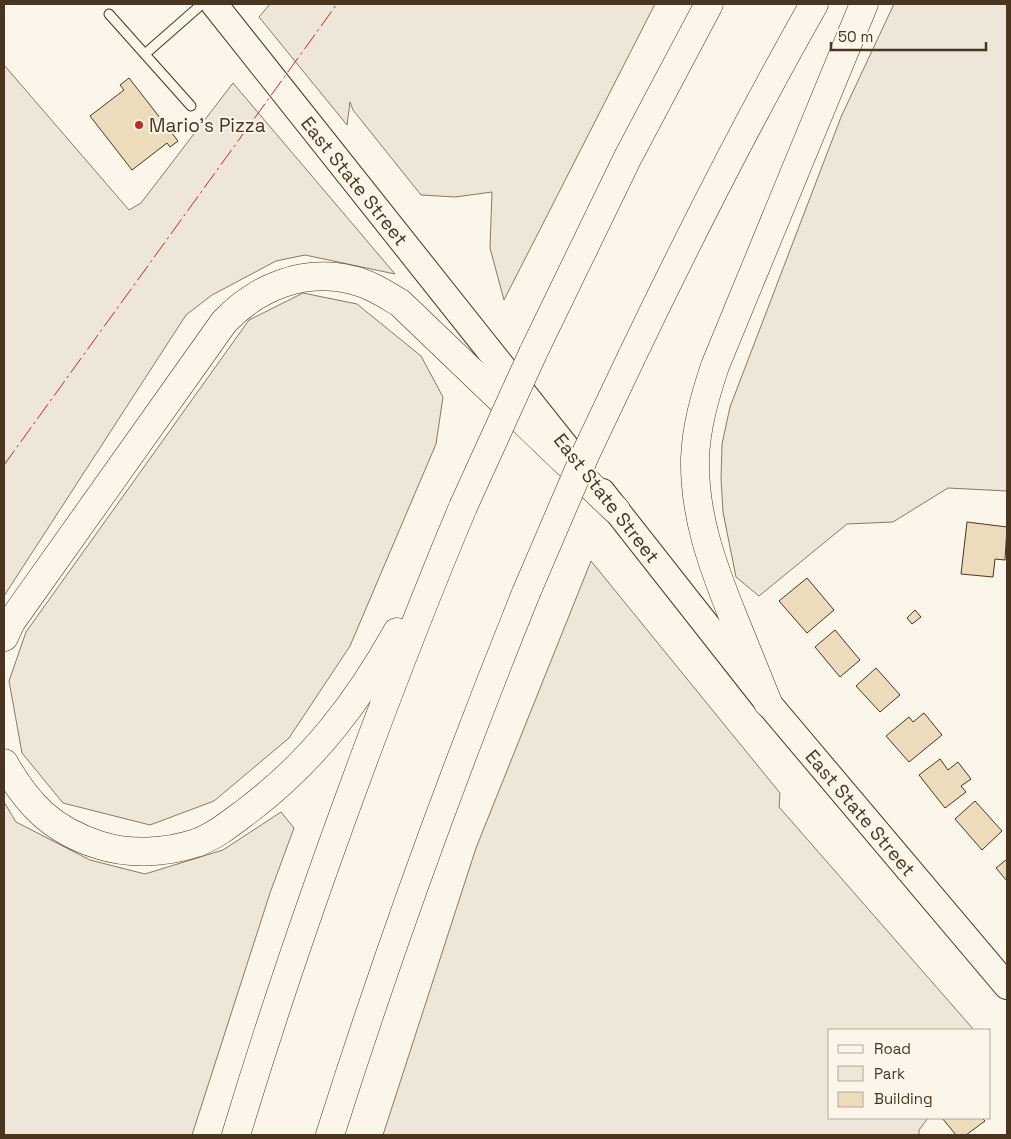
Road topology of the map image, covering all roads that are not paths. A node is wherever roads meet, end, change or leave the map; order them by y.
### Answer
1 (202, 4) edge
2 (214, 4) edge
3 (709, 4) edge
4 (814, 4) edge
5 (864, 4) edge
6 (109, 14) dead end
7 (145, 54) junction
8 (191, 106) dead end
9 (463, 507) junction
10 (616, 510) junction
11 (4, 638) edge
12 (768, 703) junction
13 (4, 763) edge
14 (1007, 986) edge
15 (236, 1135) edge
16 (330, 1135) edge

1 - 7 lane
2 - 10 street, East State Street
3 - 9 highway, bridge
4 - 16 highway, bridge
5 - 12 highway
6 - 7 lane
7 - 8 lane
9 - 13 highway
9 - 15 highway
10 - 11 highway
10 - 12 street, East State Street
12 - 14 street, East State Street

